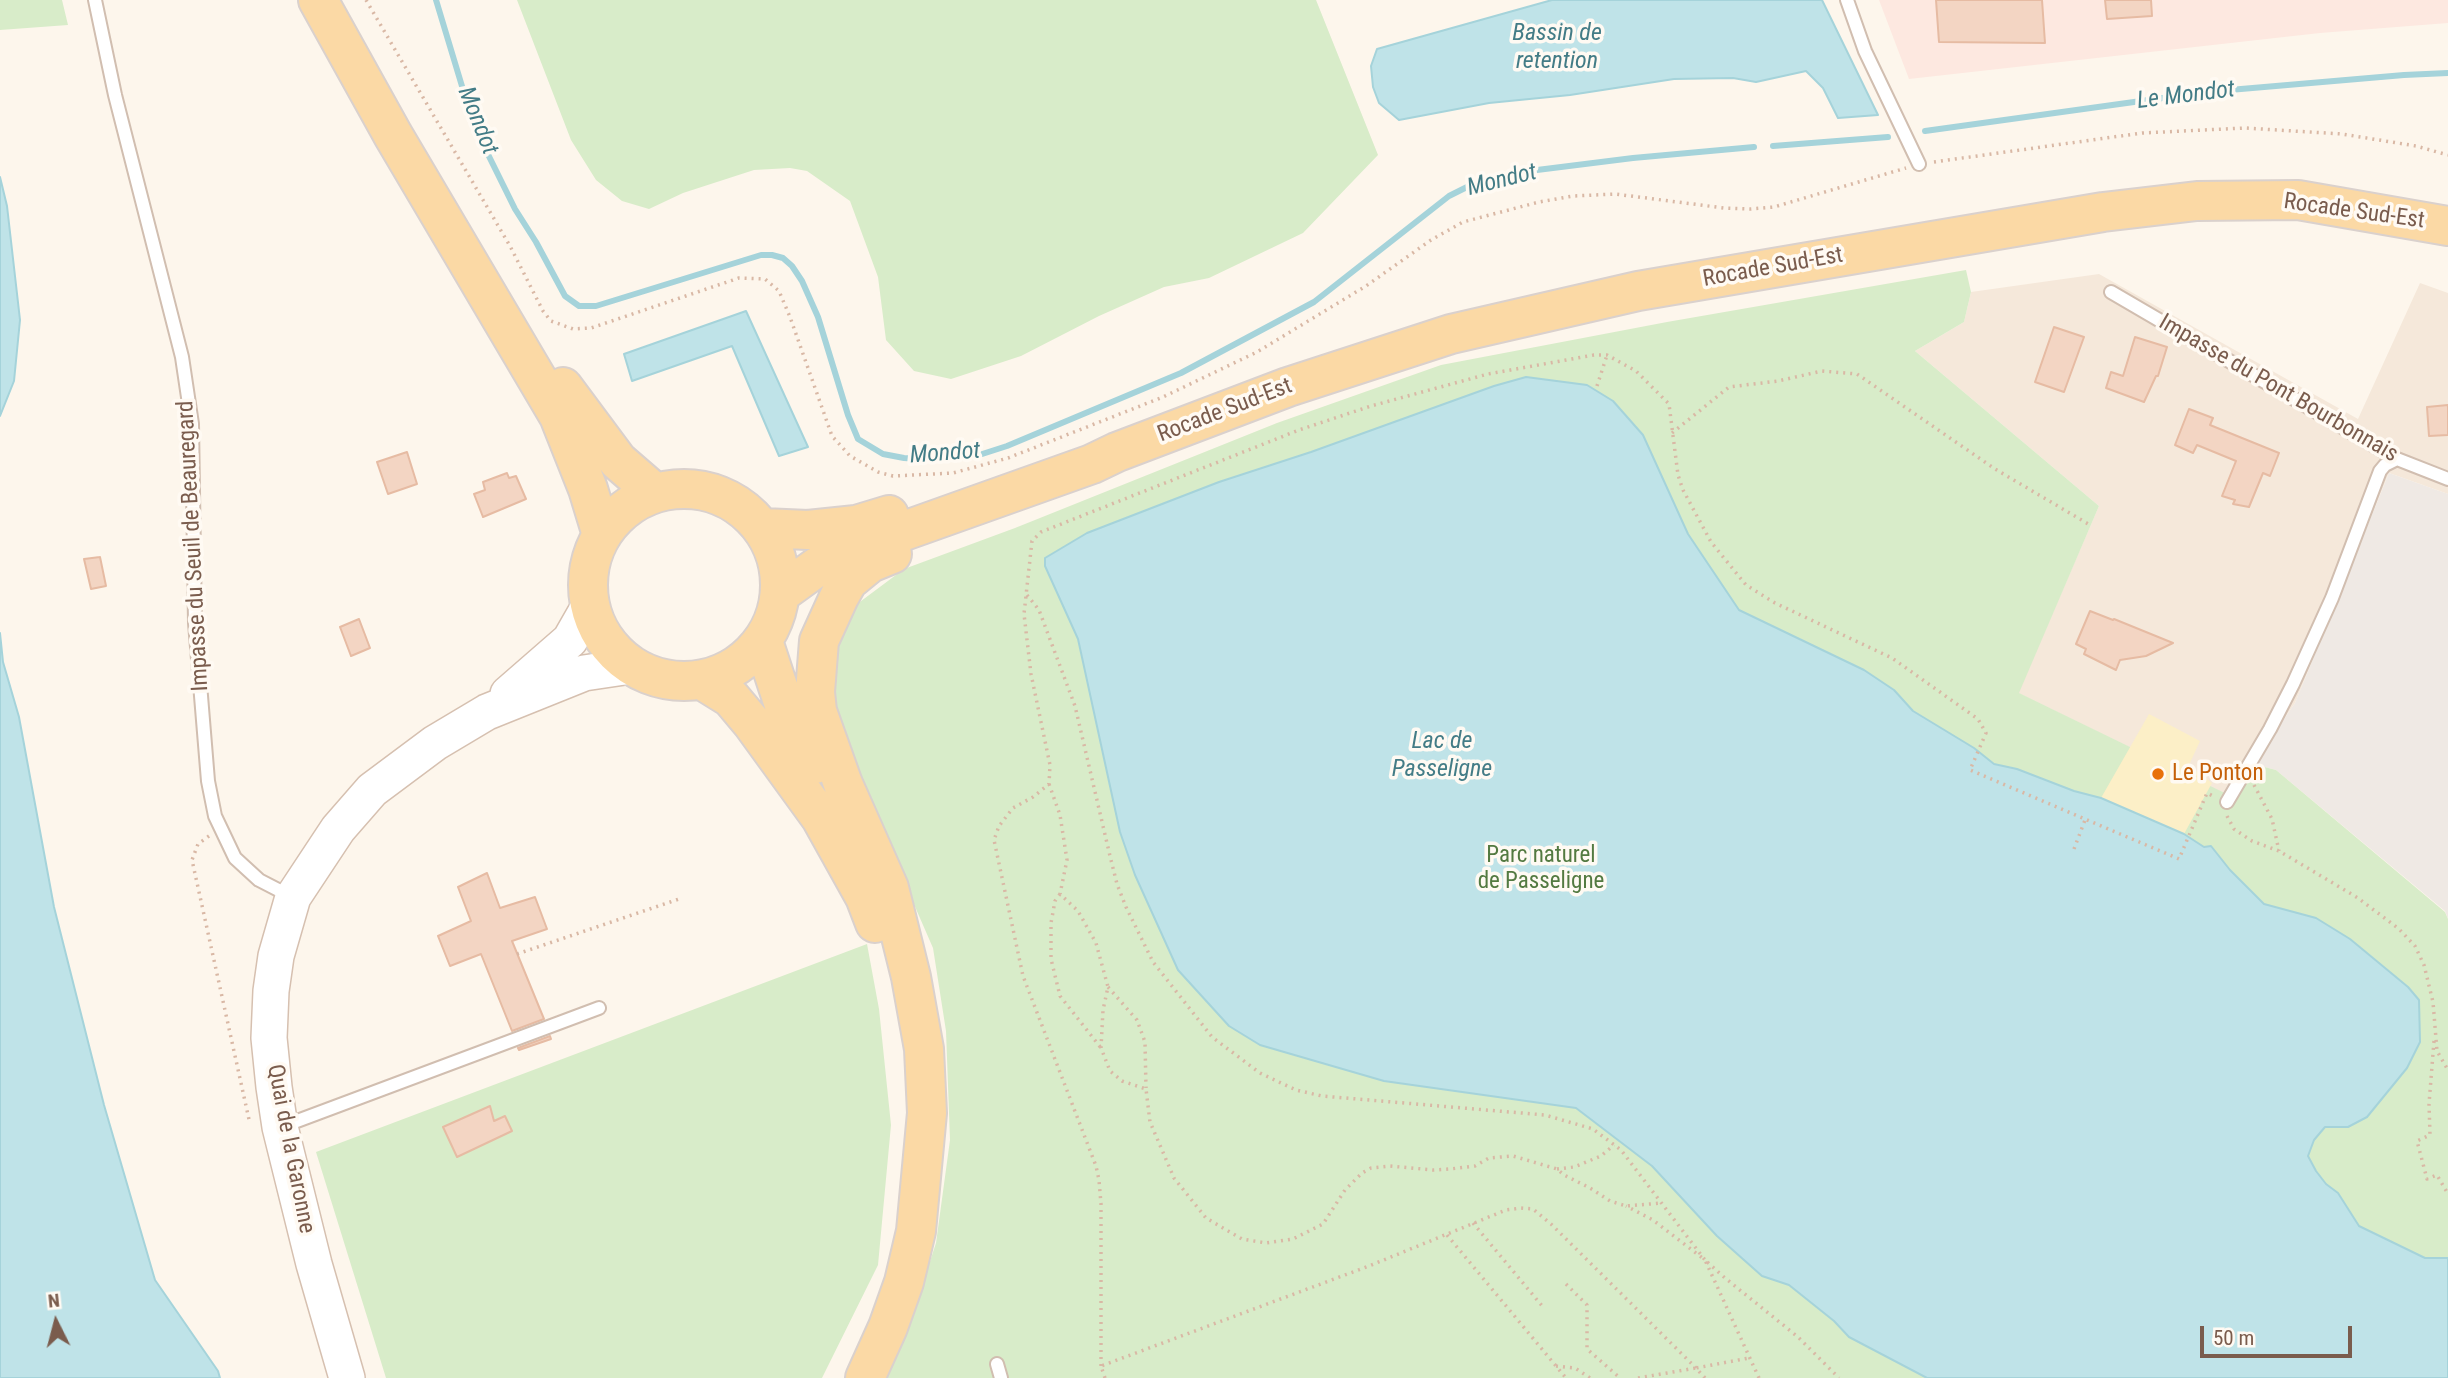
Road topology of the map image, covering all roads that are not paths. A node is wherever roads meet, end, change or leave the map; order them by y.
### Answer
1 (94, 0) edge
2 (318, 0) edge
3 (334, 0) edge
4 (1847, 0) edge
5 (1917, 160) road end
6 (2448, 226) edge
7 (2111, 292) dead end
8 (1117, 452) junction
9 (2397, 459) junction
10 (2448, 480) edge
11 (655, 493) junction
12 (763, 528) junction
13 (602, 535) junction
14 (781, 593) junction
15 (590, 605) junction
16 (763, 642) junction
17 (631, 666) junction
18 (702, 680) junction
19 (487, 712) junction
20 (2227, 802) road end
21 (293, 897) junction
22 (911, 976) junction
23 (598, 1008) dead end
24 (281, 1127) junction
25 (997, 1364) dead end
26 (347, 1378) edge
27 (852, 1378) edge
28 (865, 1378) edge
29 (1002, 1378) edge

1 - 21 lane, Impasse du Seuil de Beauregard
2 - 13 main road
3 - 11 main road
4 - 5 lane
6 - 8 main road, Rocade Sud-Est
7 - 9 lane, Impasse du Pont Bourbonnais
8 - 12 main road, Rocade Sud-Est
8 - 14 main road, Rocade Sud-Est
8 - 22 main road
9 - 10 lane, Impasse du Pont Bourbonnais
9 - 20 lane
11 - 12 main road
11 - 13 main road
12 - 14 main road
13 - 15 main road
14 - 16 main road
15 - 17 main road
15 - 19 street, Quai de la Garonne
16 - 18 main road
16 - 22 main road
17 - 18 main road
17 - 19 street, Quai de la Garonne
18 - 27 main road
19 - 21 street, Quai de la Garonne
21 - 24 street, Quai de la Garonne
22 - 28 main road
23 - 24 lane
24 - 26 street, Quai de la Garonne
25 - 29 lane

